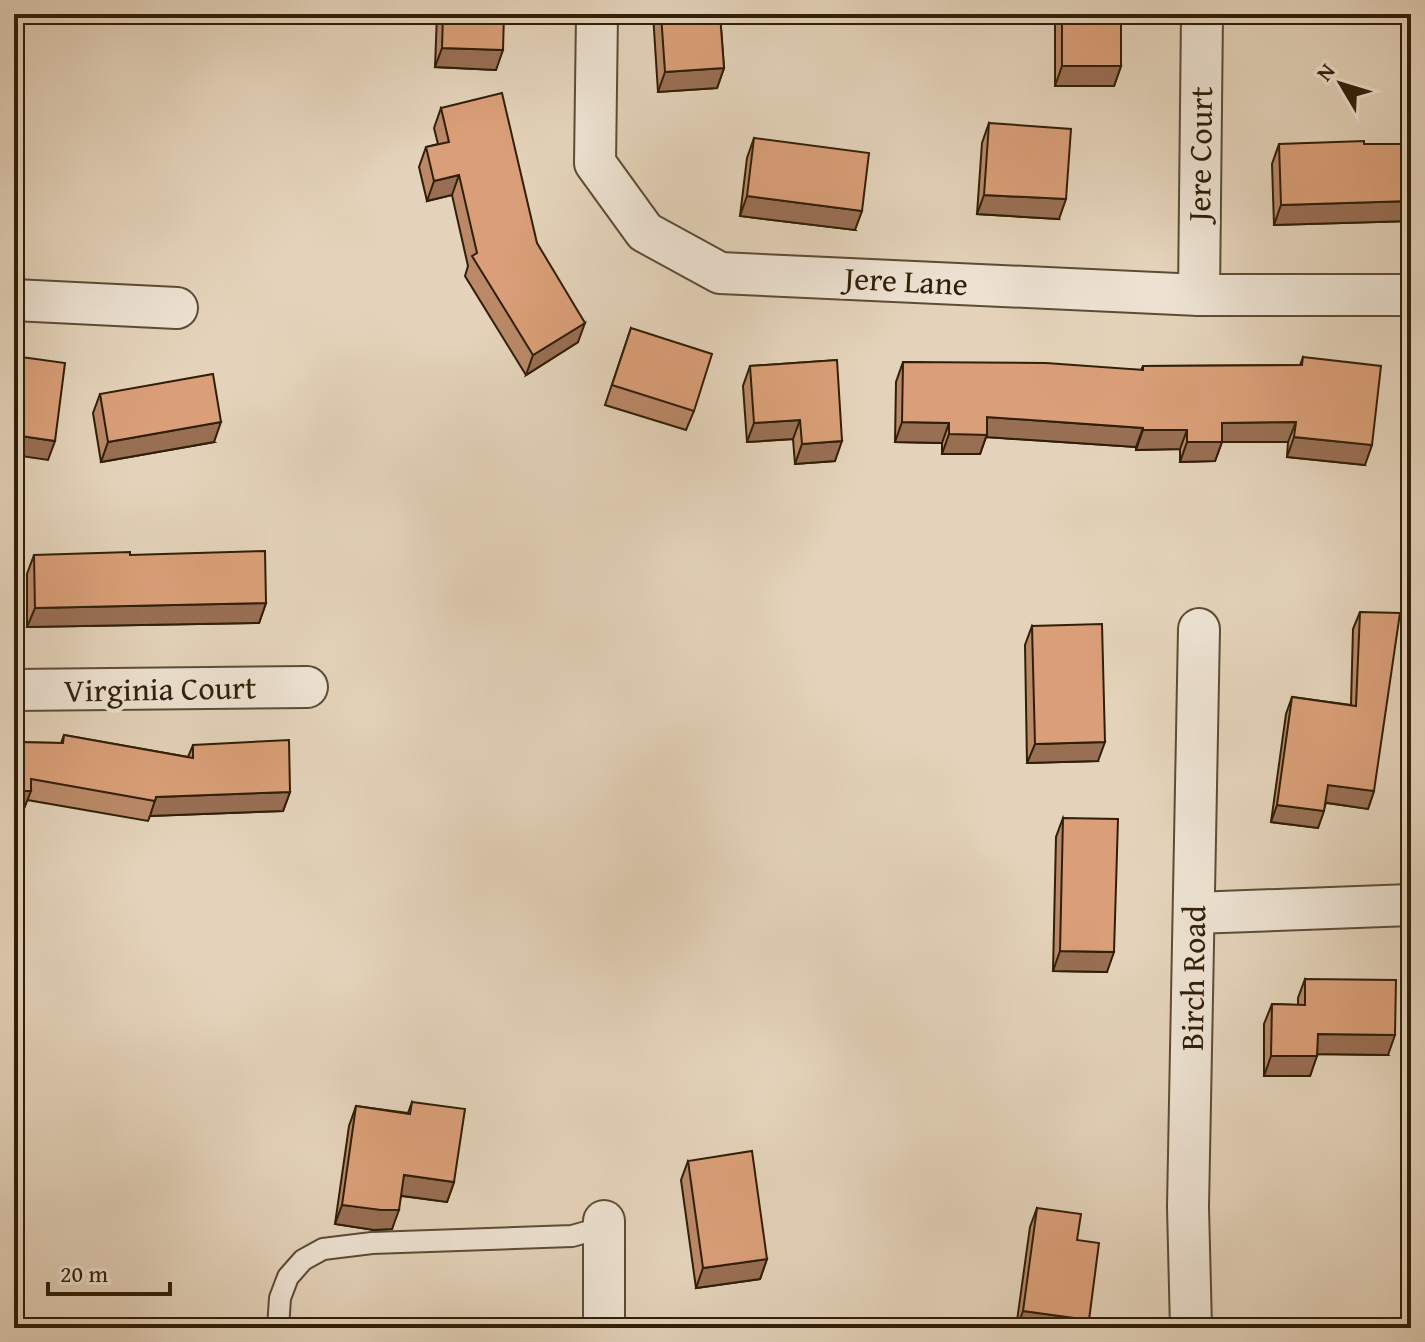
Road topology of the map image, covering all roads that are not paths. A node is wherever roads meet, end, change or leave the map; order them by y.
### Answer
1 (597, 14) edge
2 (1202, 14) edge
3 (1199, 295) junction
4 (1411, 295) edge
5 (14, 300) edge
6 (177, 308) dead end
7 (1199, 629) dead end
8 (307, 687) dead end
9 (14, 690) edge
10 (1411, 905) edge
11 (1194, 913) junction
12 (604, 1221) joint
13 (278, 1328) edge
14 (604, 1328) edge
15 (1191, 1328) edge

1 - 3 street, Jere Lane
2 - 3 street, Jere Court
3 - 4 street, Jere Lane
5 - 6 street
7 - 11 street, Birch Road
8 - 9 street, Virginia Court
10 - 11 street
11 - 15 street, Birch Road
12 - 13 lane
12 - 14 street

